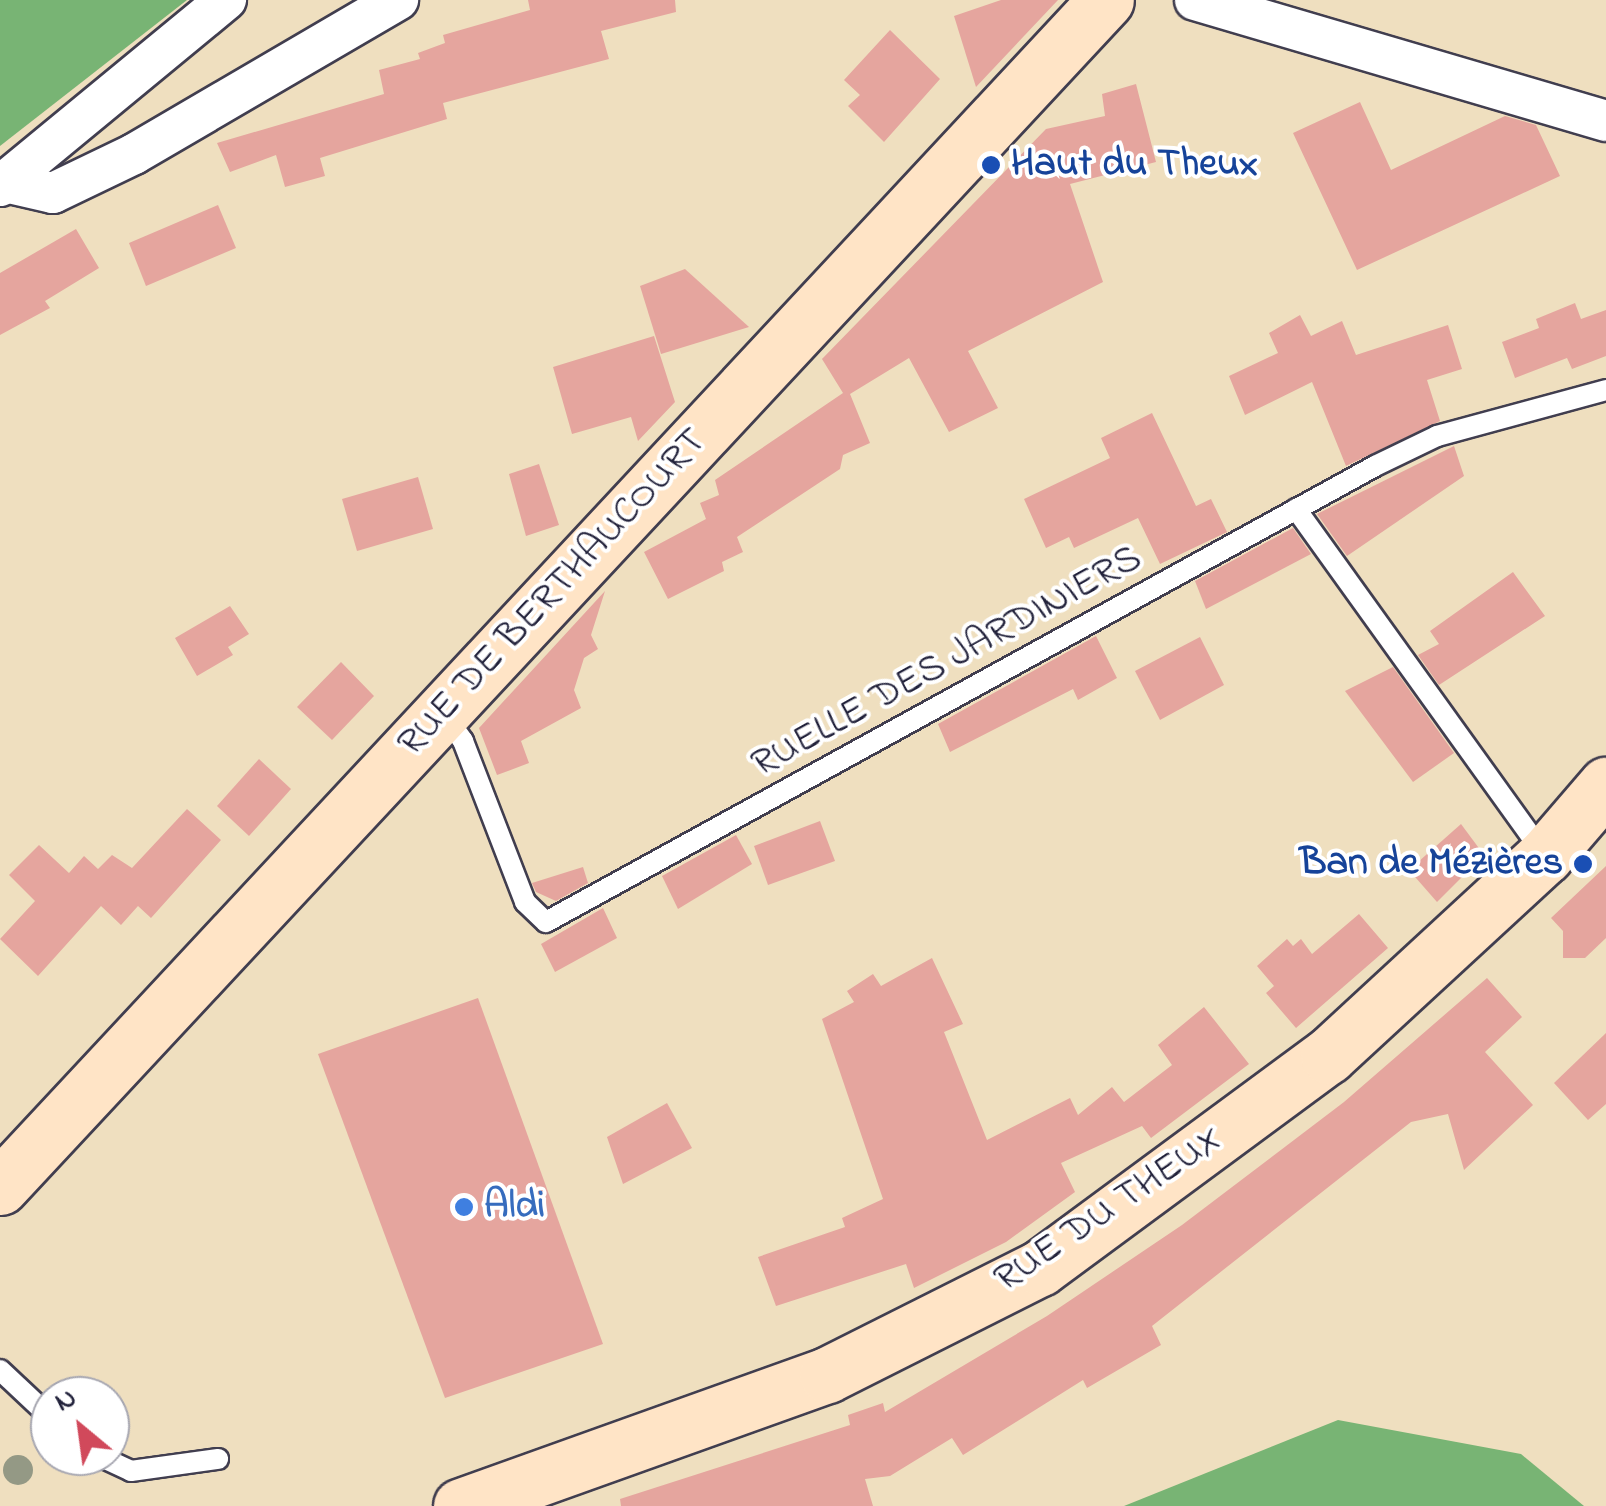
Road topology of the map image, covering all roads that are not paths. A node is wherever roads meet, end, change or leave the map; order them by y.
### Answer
1 (226, 0) edge
2 (398, 0) edge
3 (1106, 0) edge
4 (1195, 0) edge
5 (1606, 121) edge
6 (3, 184) edge
7 (1606, 390) edge
8 (1296, 509) junction
9 (442, 713) junction
10 (1583, 823) edge
11 (0, 1187) edge
12 (0, 1370) edge
13 (30, 1399) edge
14 (218, 1460) dead end
15 (130, 1471) edge
16 (461, 1506) edge

1 - 6 street
2 - 6 street
3 - 9 main road, RUE DE BERTHAUCOURT
4 - 5 street
7 - 8 lane, RUELLE DES JARDINIERS
8 - 9 lane, RUELLE DES JARDINIERS
8 - 10 lane
9 - 11 main road, RUE DE BERTHAUCOURT
10 - 16 main road, RUE DU THEUX
12 - 13 lane
14 - 15 lane

